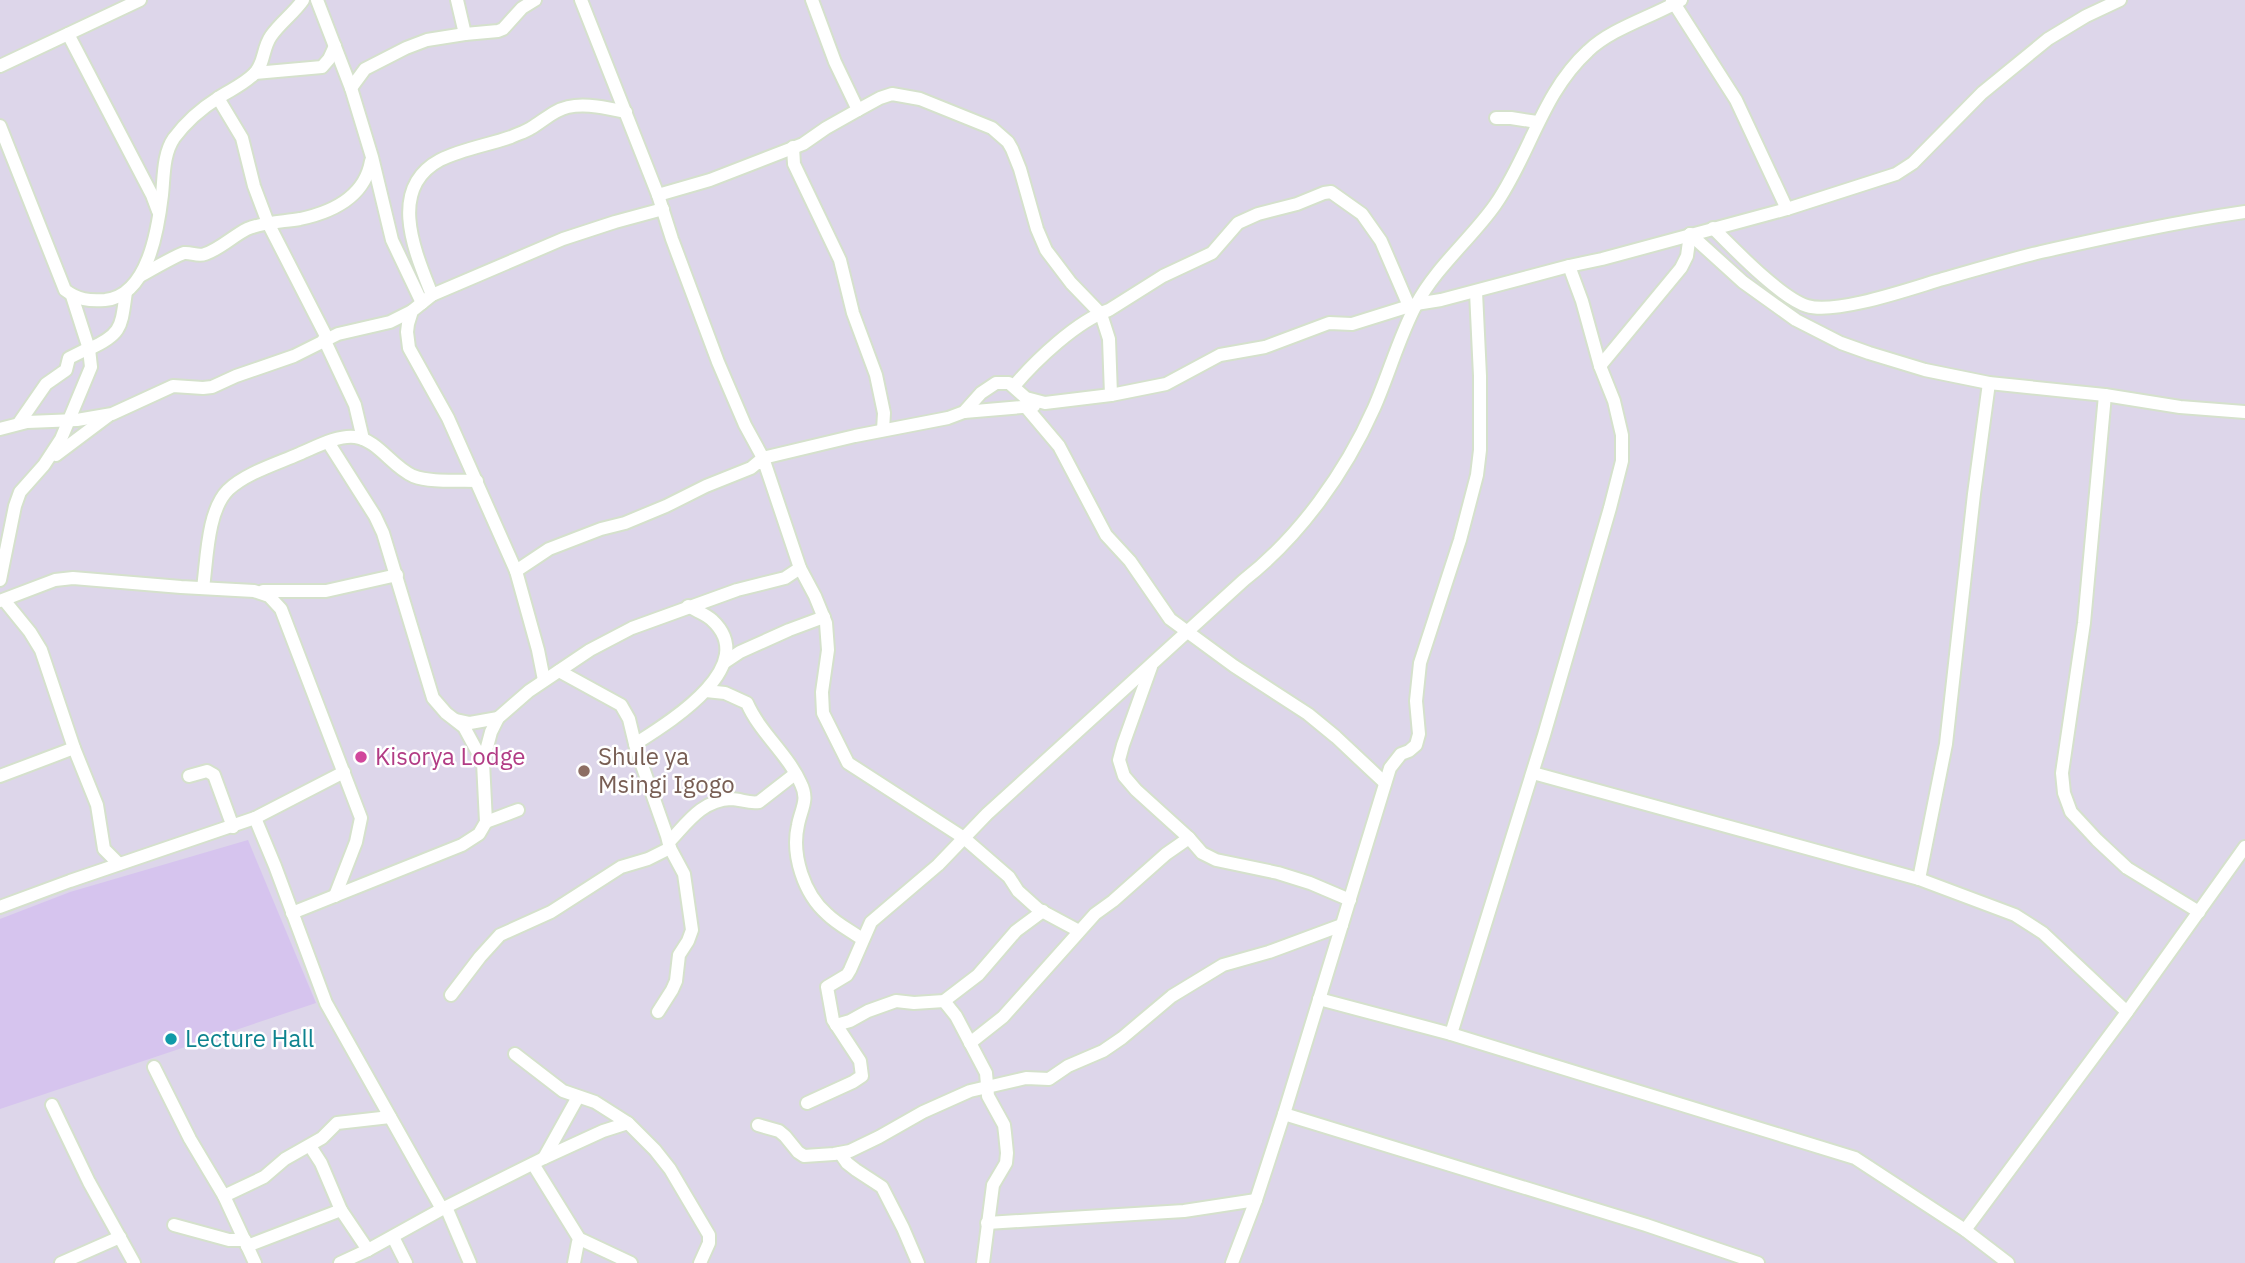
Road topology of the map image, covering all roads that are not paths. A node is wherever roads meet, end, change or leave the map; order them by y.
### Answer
1 (140, 0) edge
2 (303, 0) edge
3 (317, 0) edge
4 (457, 0) edge
5 (535, 0) edge
6 (567, 0) edge
7 (812, 0) edge
8 (2120, 0) edge
9 (1676, 1) edge
10 (582, 2) edge
11 (68, 34) junction
12 (465, 34) junction
13 (335, 46) junction
14 (0, 66) edge
15 (255, 73) junction
16 (351, 88) junction
17 (218, 98) junction
18 (858, 110) junction
19 (626, 112) junction
20 (1496, 118) dead end
21 (1537, 122) junction
22 (0, 126) edge
23 (793, 147) junction
24 (372, 157) junction
25 (658, 195) junction
26 (663, 209) junction
27 (1787, 209) junction
28 (2245, 212) edge
29 (159, 214) junction
30 (268, 223) junction
31 (1713, 228) junction
32 (1690, 234) junction
33 (1569, 266) junction
34 (140, 275) junction
35 (126, 292) junction
36 (1476, 292) junction
37 (72, 296) junction
38 (422, 303) junction
39 (1413, 305) junction
40 (1100, 313) junction
41 (325, 339) junction
42 (89, 349) junction
43 (1600, 366) junction
44 (1989, 383) junction
45 (1014, 386) junction
46 (1111, 395) junction
47 (2105, 395) junction
48 (1045, 403) junction
49 (1026, 407) junction
50 (964, 412) junction
51 (2245, 412) edge
52 (112, 414) junction
53 (69, 421) junction
54 (19, 424) junction
55 (0, 429) edge
56 (883, 430) junction
57 (363, 439) junction
58 (328, 442) junction
59 (763, 458) junction
60 (44, 465) junction
61 (477, 481) junction
62 (0, 528) edge
63 (7, 544) junction
64 (800, 568) junction
65 (516, 571) junction
66 (397, 575) junction
67 (0, 579) edge
68 (203, 588) junction
69 (254, 591) junction
70 (2, 601) edge
71 (688, 606) junction
72 (824, 617) junction
73 (1187, 632) junction
74 (724, 662) junction
75 (1152, 664) junction
76 (559, 671) junction
77 (717, 676) junction
78 (544, 680) junction
79 (706, 691) junction
80 (725, 693) junction
81 (498, 718) junction
82 (455, 720) junction
83 (635, 744) junction
84 (74, 748) junction
85 (483, 762) junction
86 (344, 772) junction
87 (1533, 773) junction
88 (795, 774) junction
89 (0, 776) edge
90 (189, 776) dead end
91 (1385, 783) junction
92 (518, 810) dead end
93 (255, 818) junction
94 (486, 822) junction
95 (233, 827) junction
96 (964, 838) junction
97 (1189, 838) junction
98 (669, 845) junction
99 (2245, 847) edge
100 (119, 864) junction
101 (1919, 879) junction
102 (335, 896) junction
103 (1350, 900) junction
104 (0, 907) edge
105 (1043, 911) junction
106 (2199, 912) junction
107 (292, 913) junction
108 (1342, 925) junction
109 (1079, 931) junction
110 (862, 939) junction
111 (452, 995) dead end
112 (1320, 999) junction
113 (944, 1001) junction
114 (658, 1012) dead end
115 (2127, 1012) junction
116 (836, 1025) junction
117 (1451, 1034) junction
118 (970, 1043) junction
119 (515, 1054) dead end
120 (155, 1067) dead end
121 (987, 1087) junction
122 (578, 1097) junction
123 (807, 1102) dead end
124 (52, 1105) dead end
125 (1284, 1114) junction
126 (390, 1117) junction
127 (628, 1123) junction
128 (758, 1125) dead end
129 (310, 1146) junction
130 (840, 1153) junction
131 (538, 1161) junction
132 (224, 1196) junction
133 (1256, 1200) junction
134 (444, 1208) junction
135 (341, 1210) junction
136 (987, 1223) junction
137 (174, 1225) dead end
138 (1965, 1230) junction
139 (120, 1237) junction
140 (393, 1237) junction
141 (580, 1240) junction
142 (246, 1243) junction
143 (368, 1250) junction
144 (61, 1263) edge
145 (134, 1263) edge
146 (255, 1263) edge
147 (340, 1263) edge
148 (406, 1263) edge
149 (470, 1263) edge
150 (574, 1263) edge
151 (631, 1263) edge
152 (700, 1263) edge
153 (918, 1263) edge
154 (983, 1263) edge
155 (1232, 1263) edge
156 (1758, 1263) edge
157 (2008, 1263) edge

1 - 11 street
2 - 15 street
3 - 13 street
4 - 12 street
5 - 12 street
6 - 10 street
7 - 18 street
8 - 27 street
9 - 21 street
9 - 27 street
10 - 19 street
11 - 14 street
11 - 29 street
12 - 16 street
13 - 15 street
13 - 16 street
15 - 17 street
16 - 24 street
17 - 29 street
17 - 30 street
18 - 23 street
18 - 40 street
19 - 25 street
19 - 38 street
20 - 21 street
21 - 39 street
22 - 37 street
23 - 25 street
23 - 56 street
24 - 30 street
24 - 38 street
25 - 26 street
26 - 38 street
26 - 59 street
27 - 31 street
28 - 31 street
29 - 34 street
30 - 34 street
30 - 41 street
31 - 32 street
32 - 33 street
32 - 43 street
32 - 44 street
33 - 36 street
33 - 43 street
34 - 35 street
35 - 37 street
35 - 42 street
36 - 39 street
36 - 91 street
37 - 42 street
38 - 41 street
38 - 61 street
39 - 40 street
39 - 46 street
39 - 73 street
40 - 45 street
40 - 46 street
41 - 52 street
41 - 57 street
42 - 53 street
42 - 54 street
43 - 87 street
44 - 47 street
44 - 101 street
45 - 48 street
45 - 50 street
46 - 48 street
47 - 51 street
47 - 106 street
48 - 49 street
49 - 50 street
49 - 73 street
50 - 56 street
52 - 53 street
52 - 60 street
53 - 54 street
53 - 60 street
54 - 55 street
56 - 59 street
57 - 58 street
57 - 61 street
58 - 66 street
58 - 68 street
59 - 64 street
59 - 65 street
60 - 63 street
61 - 65 street
62 - 63 street
63 - 67 street
64 - 71 street
64 - 72 street
65 - 78 street
66 - 69 street
66 - 82 street
68 - 69 street
68 - 70 street
69 - 86 street
70 - 84 street
71 - 74 street
71 - 76 street
72 - 74 street
72 - 96 street
73 - 75 street
73 - 91 street
74 - 77 street
75 - 96 street
75 - 97 street
76 - 78 street
76 - 83 street
77 - 79 street
77 - 80 street
78 - 81 street
79 - 80 street
79 - 83 street
80 - 88 street
81 - 82 street
81 - 85 street
82 - 85 street
83 - 98 street
84 - 89 street
84 - 100 street
85 - 94 street
86 - 93 street
86 - 102 street
87 - 101 street
87 - 117 street
88 - 98 street
88 - 110 street
90 - 95 street
91 - 103 street
92 - 94 street
93 - 95 street
93 - 107 street
94 - 102 street
95 - 100 street
96 - 105 street
96 - 110 street
97 - 103 street
97 - 109 street
98 - 111 street
98 - 114 street
99 - 106 street
100 - 104 street
101 - 115 street
102 - 107 street
103 - 108 street
105 - 109 street
105 - 113 street
106 - 115 street
107 - 126 street
108 - 112 street
108 - 121 street
109 - 118 street
110 - 116 street
112 - 117 street
112 - 125 street
113 - 116 street
113 - 118 street
115 - 138 street
116 - 123 street
117 - 138 street
118 - 121 street
119 - 122 street
120 - 132 street
121 - 130 street
121 - 136 street
122 - 127 street
122 - 131 street
124 - 139 street
125 - 133 street
125 - 156 street
126 - 129 street
126 - 134 street
127 - 131 street
127 - 152 street
128 - 130 street
129 - 132 street
129 - 135 street
130 - 153 street
131 - 134 street
131 - 141 street
132 - 142 street
133 - 136 street
133 - 155 street
134 - 140 street
134 - 149 street
135 - 142 street
135 - 143 street
136 - 154 street
137 - 142 street
138 - 157 street
139 - 144 street
139 - 145 street
140 - 143 street
140 - 148 street
141 - 150 street
141 - 151 street
142 - 146 street
143 - 147 street

